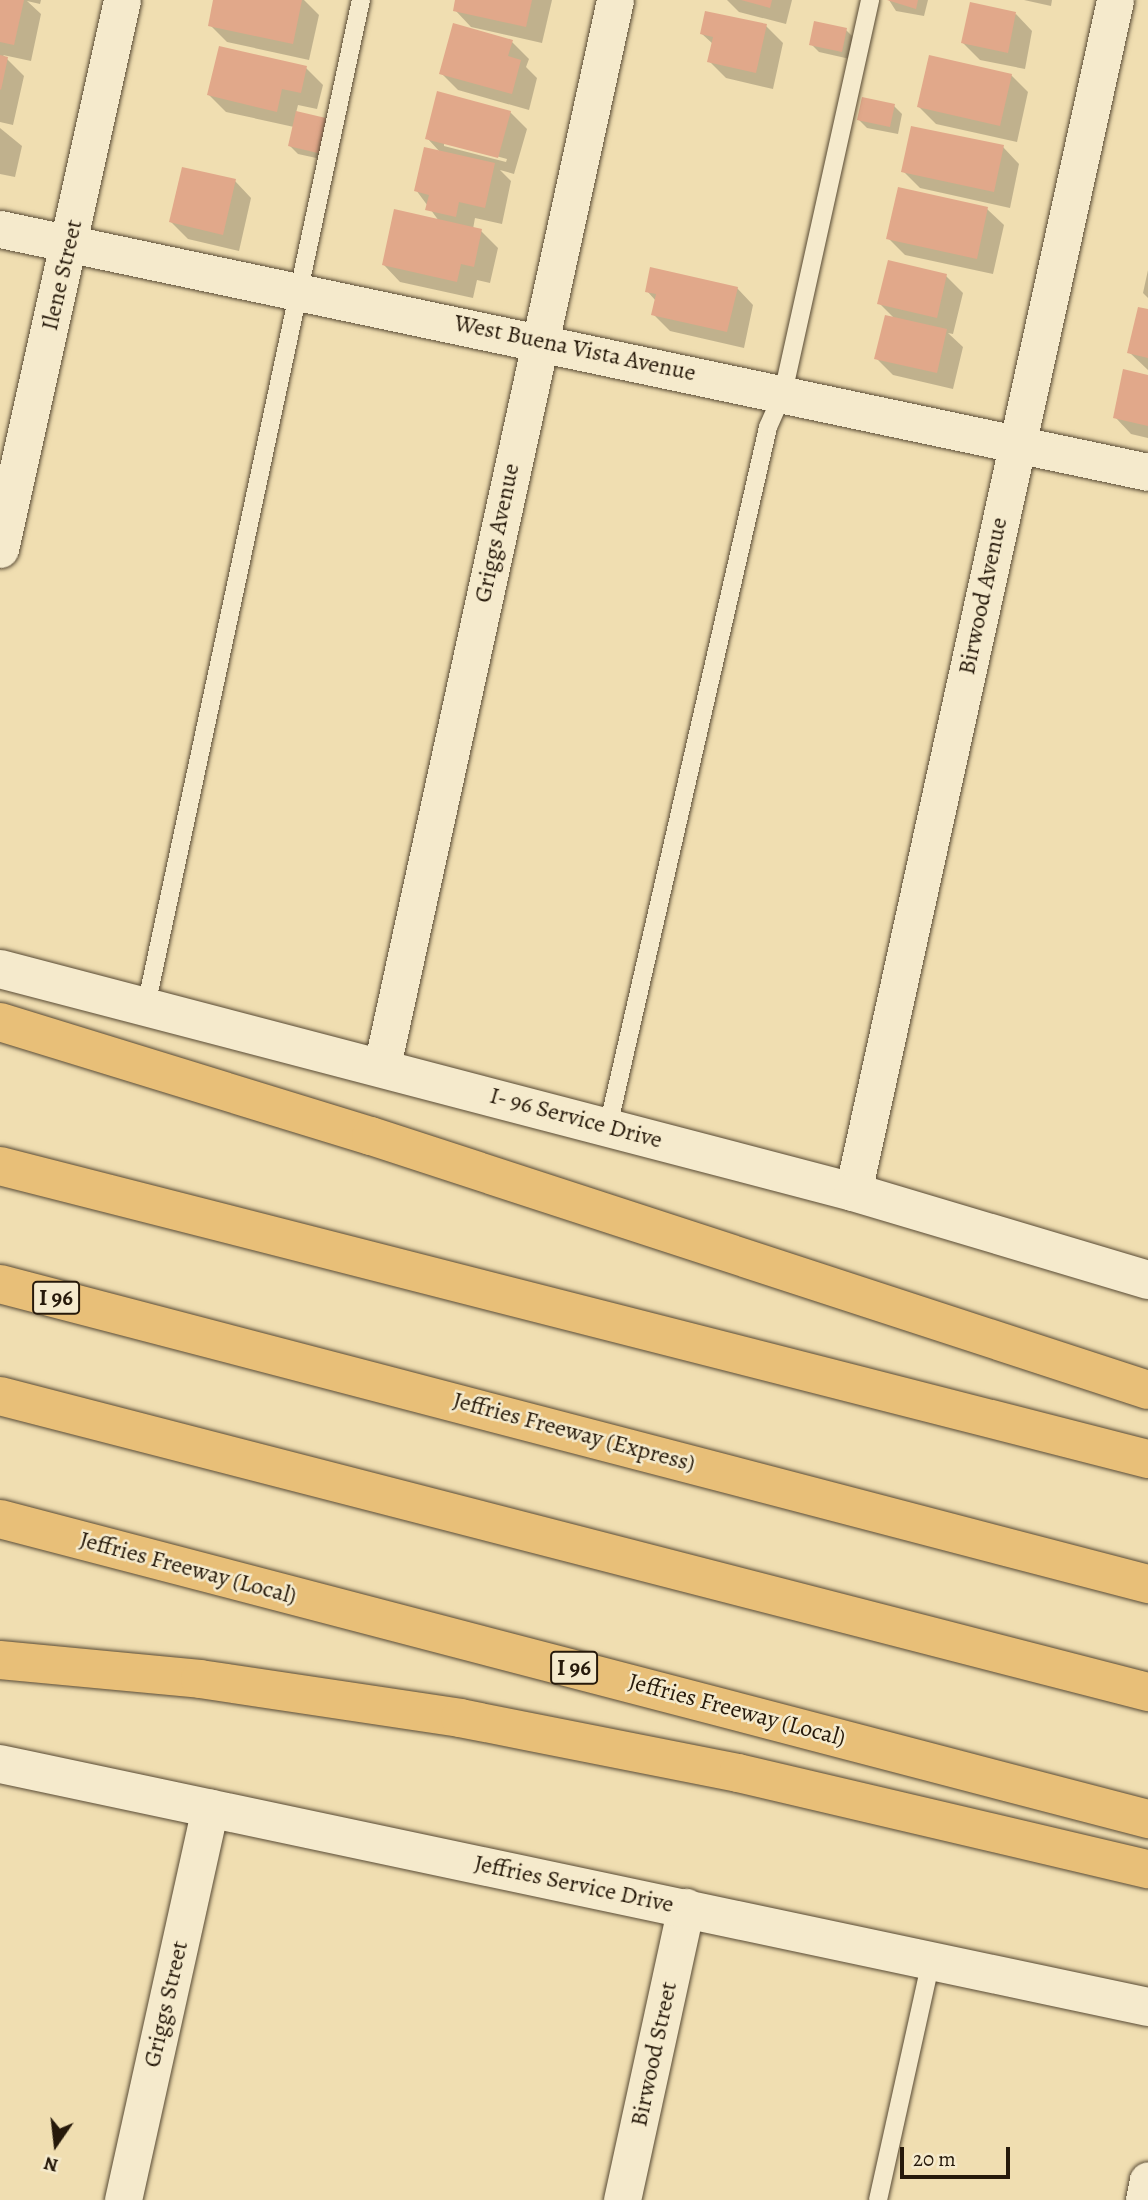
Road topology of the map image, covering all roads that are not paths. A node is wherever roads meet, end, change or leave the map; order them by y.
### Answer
1 (122, 0) edge
2 (361, 0) edge
3 (615, 0) edge
4 (870, 0) edge
5 (1115, 0) edge
6 (0, 229) edge
7 (68, 244) junction
8 (296, 290) junction
9 (538, 340) junction
10 (783, 393) junction
11 (1017, 445) junction
12 (1148, 472) edge
13 (0, 549) edge
14 (0, 969) edge
15 (146, 1006) junction
16 (0, 1022) edge
17 (382, 1066) junction
18 (608, 1126) junction
19 (0, 1166) edge
20 (853, 1192) junction
21 (1148, 1280) edge
22 (0, 1284) edge
23 (1148, 1390) edge
24 (0, 1396) edge
25 (1148, 1459) edge
26 (0, 1519) edge
27 (1148, 1584) edge
28 (0, 1660) edge
29 (1148, 1692) edge
30 (0, 1764) edge
31 (211, 1808) junction
32 (1148, 1819) edge
33 (1148, 1869) edge
34 (686, 1907) junction
35 (930, 1960) junction
36 (1148, 2007) edge
37 (1148, 2180) edge
38 (123, 2200) edge
39 (622, 2200) edge
40 (878, 2200) edge
41 (1144, 2200) edge

1 - 7 street, Ilene Street
2 - 8 lane
3 - 9 street, Griggs Avenue
4 - 10 lane
5 - 11 street, Birwood Avenue
6 - 7 street, West Buena Vista Avenue
7 - 8 street, West Buena Vista Avenue
7 - 13 street, Ilene Street
8 - 9 street, West Buena Vista Avenue
8 - 15 lane
9 - 10 street, West Buena Vista Avenue
9 - 17 street, Griggs Avenue
10 - 11 street, West Buena Vista Avenue
10 - 18 lane
11 - 12 street, West Buena Vista Avenue
11 - 20 street, Birwood Avenue
14 - 15 street, I- 96 Service Drive
15 - 17 street, I- 96 Service Drive
16 - 23 highway
17 - 18 street, I- 96 Service Drive
18 - 20 street, I- 96 Service Drive
19 - 25 highway
20 - 21 street, I- 96 Service Drive
22 - 27 highway, Jeffries Freeway (Express) / I 96
24 - 29 highway
26 - 32 highway, Jeffries Freeway (Local) / I 96
28 - 33 highway
30 - 31 street, Jeffries Service Drive
31 - 34 street, Jeffries Service Drive
31 - 38 street, Griggs Street
34 - 35 street, Jeffries Service Drive
34 - 39 street, Birwood Street
35 - 36 street, Jeffries Service Drive
35 - 40 lane
37 - 41 street

